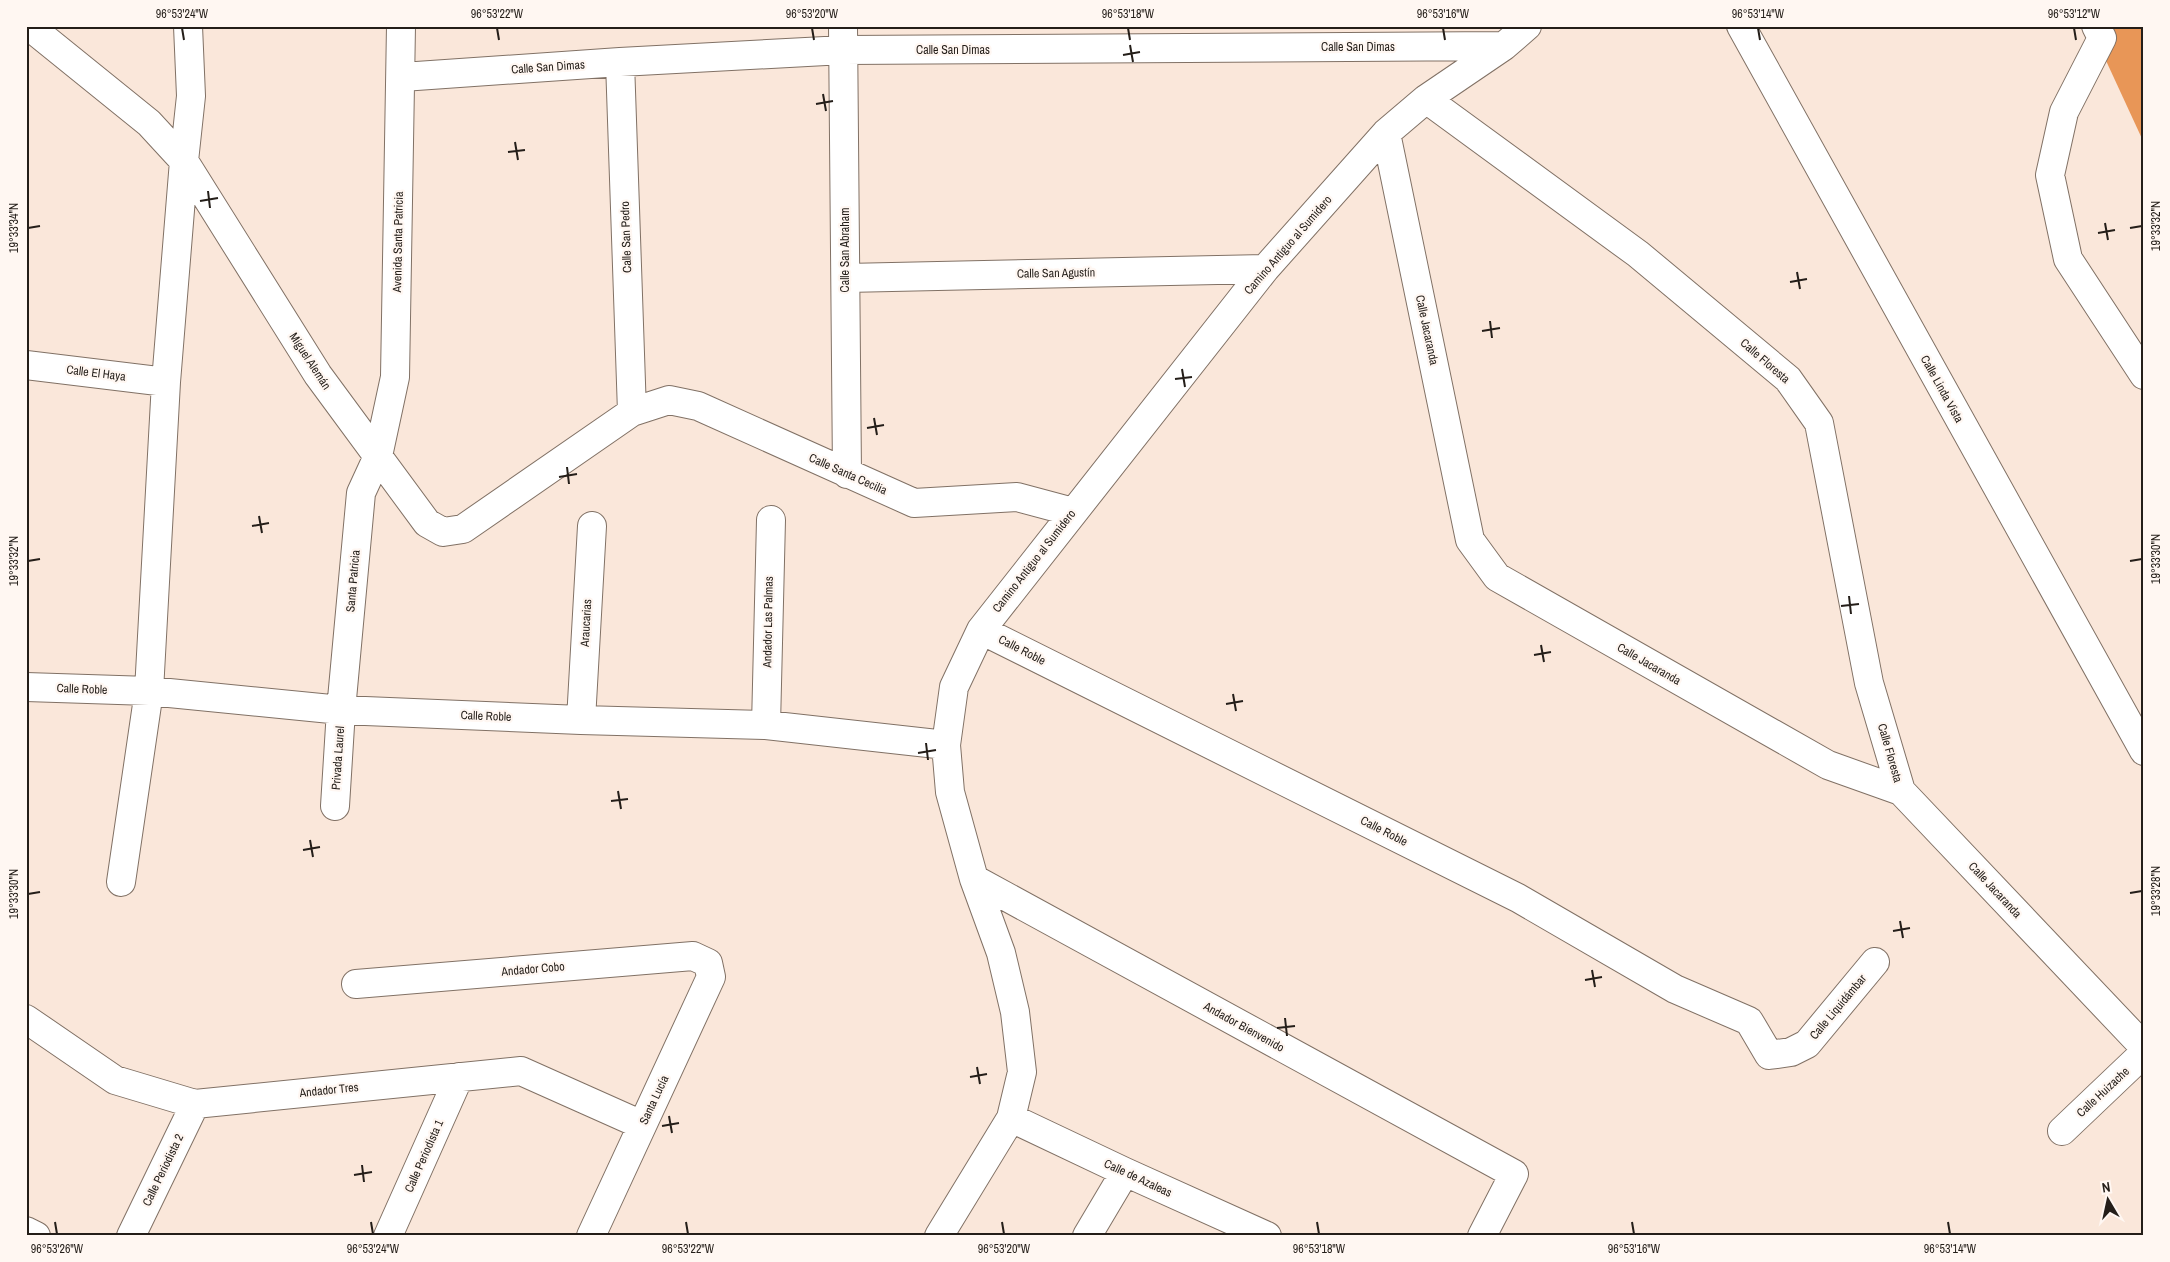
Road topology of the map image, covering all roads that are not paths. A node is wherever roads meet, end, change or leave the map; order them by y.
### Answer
1 (29, 26) edge
2 (188, 26) edge
3 (401, 26) edge
4 (1527, 26) edge
5 (1741, 26) edge
6 (2096, 26) edge
7 (844, 38) edge
8 (1504, 46) junction
9 (620, 62) junction
10 (402, 77) junction
11 (1426, 99) junction
12 (1386, 133) junction
13 (184, 161) junction
14 (1266, 268) junction
15 (846, 278) junction
16 (26, 365) edge
17 (2144, 375) edge
18 (166, 382) junction
19 (632, 412) junction
20 (378, 456) junction
21 (847, 474) junction
22 (1073, 512) junction
23 (770, 520) dead end
24 (592, 526) dead end
25 (981, 630) junction
26 (26, 687) edge
27 (149, 691) junction
28 (341, 710) junction
29 (581, 720) junction
30 (766, 725) junction
31 (946, 745) junction
32 (2144, 751) edge
33 (1901, 791) junction
34 (335, 806) dead end
35 (974, 879) junction
36 (121, 882) dead end
37 (1876, 962) dead end
38 (708, 963) joint
39 (356, 984) dead end
40 (26, 1019) edge
41 (2144, 1047) edge
42 (2144, 1053) edge
43 (1769, 1055) joint
44 (459, 1077) junction
45 (195, 1104) junction
46 (1010, 1118) junction
47 (642, 1126) junction
48 (2062, 1130) dead end
49 (1125, 1172) junction
50 (26, 1231) edge
51 (36, 1236) edge
52 (131, 1236) edge
53 (388, 1236) edge
54 (591, 1236) edge
55 (939, 1236) edge
56 (1088, 1236) edge
57 (1267, 1236) edge
58 (1482, 1236) edge

1 - 13 street, Miguel Alemán
2 - 13 street
3 - 10 street, Avenida Santa Patricia
4 - 8 street, Camino Antiguo al Sumidero
5 - 32 street, Calle Linda Vista
6 - 17 street
7 - 8 street, Calle San Dimas
7 - 9 street, Calle San Dimas
7 - 15 street, Calle San Abraham
8 - 11 street, Camino Antiguo al Sumidero
9 - 10 street, Calle San Dimas
9 - 19 street, Calle San Pedro
10 - 20 street, Avenida Santa Patricia
11 - 12 street, Camino Antiguo al Sumidero
11 - 33 street, Calle Floresta
12 - 14 street, Camino Antiguo al Sumidero
12 - 33 street, Calle Jacaranda
13 - 18 street
13 - 20 street, Miguel Alemán
14 - 15 street, Calle San Agustín
14 - 22 street, Camino Antiguo al Sumidero
15 - 21 street, Calle San Abraham
16 - 18 street, Calle El Haya
18 - 27 street
19 - 20 street, Miguel Alemán
19 - 21 street, Calle Santa Cecilia
20 - 28 street, Santa Patricia
21 - 22 street, Calle Santa Cecilia
22 - 25 street, Camino Antiguo al Sumidero
23 - 30 street, Andador Las Palmas
24 - 29 street, Araucarias
25 - 31 street, Camino Antiguo al Sumidero
25 - 43 street, Calle Roble
26 - 27 street, Calle Roble
27 - 28 street, Calle Roble
27 - 36 street
28 - 29 street, Calle Roble
28 - 34 street, Privada Laurel
29 - 30 street, Calle Roble
30 - 31 street, Calle Roble
31 - 35 street, Camino Antiguo al Sumidero
33 - 41 street, Calle Jacaranda
35 - 46 street, Camino Antiguo al Sumidero
35 - 58 street, Andador Bienvenido
37 - 43 street, Calle Liquidámbar
38 - 39 street, Andador Cobo
38 - 47 street, Santa Lucía
40 - 45 street, Andador Tres
42 - 48 street, Calle Huizache
44 - 45 street, Andador Tres
44 - 47 street, Andador Tres
44 - 53 street, Calle Periodista 1
45 - 52 street, Calle Periodista 2
46 - 49 street, Calle de Azaleas
46 - 55 street, Camino Antiguo al Sumidero
47 - 54 street, Santa Lucía
49 - 56 street
49 - 57 street, Calle de Azaleas
50 - 51 street

